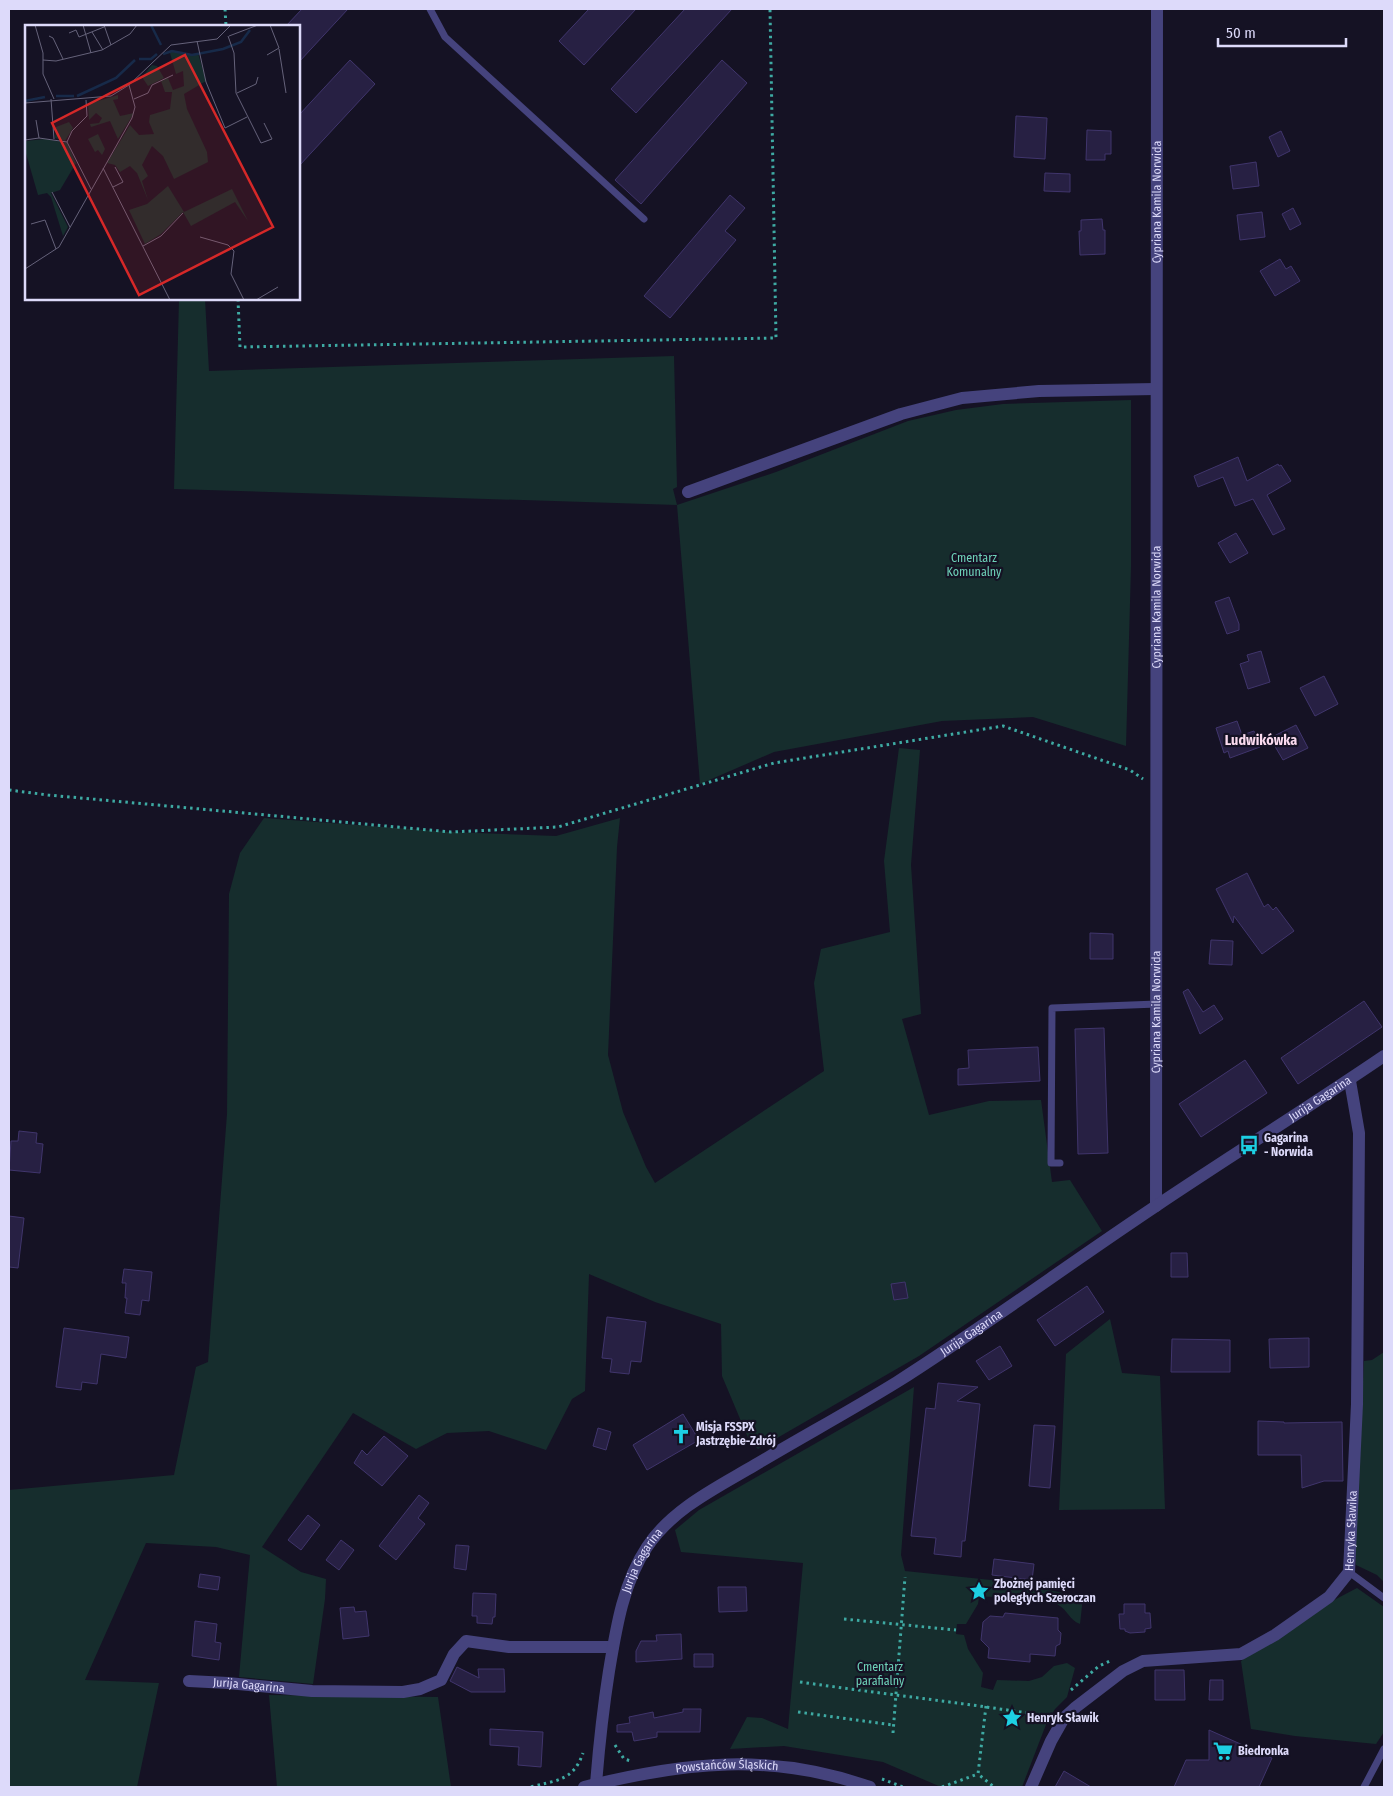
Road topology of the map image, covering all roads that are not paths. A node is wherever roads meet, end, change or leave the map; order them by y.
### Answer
1 (430, 9) edge
2 (1157, 9) edge
3 (644, 219) dead end
4 (1156, 389) junction
5 (688, 492) dead end
6 (1157, 1004) junction
7 (1384, 1056) edge
8 (1350, 1081) junction
9 (1060, 1163) dead end
10 (1156, 1206) junction
11 (1349, 1572) junction
12 (1384, 1598) edge
13 (613, 1647) junction
14 (189, 1681) dead end
15 (1384, 1749) edge
16 (590, 1786) edge
17 (870, 1787) edge
18 (1031, 1787) edge
19 (1364, 1787) edge

1 - 3 lane
2 - 4 street, Cypriana Kamila Norwida
4 - 5 street
4 - 6 street, Cypriana Kamila Norwida
6 - 9 lane
6 - 10 street, Cypriana Kamila Norwida
7 - 8 street, Jurija Gagarina
8 - 10 street, Jurija Gagarina
8 - 11 street, Henryka Sławika
10 - 13 street, Jurija Gagarina
11 - 12 lane
11 - 18 street, Henryka Sławika
13 - 14 street, Jurija Gagarina
13 - 16 street, Jurija Gagarina
15 - 19 lane
16 - 17 street, Powstańców Śląskich

